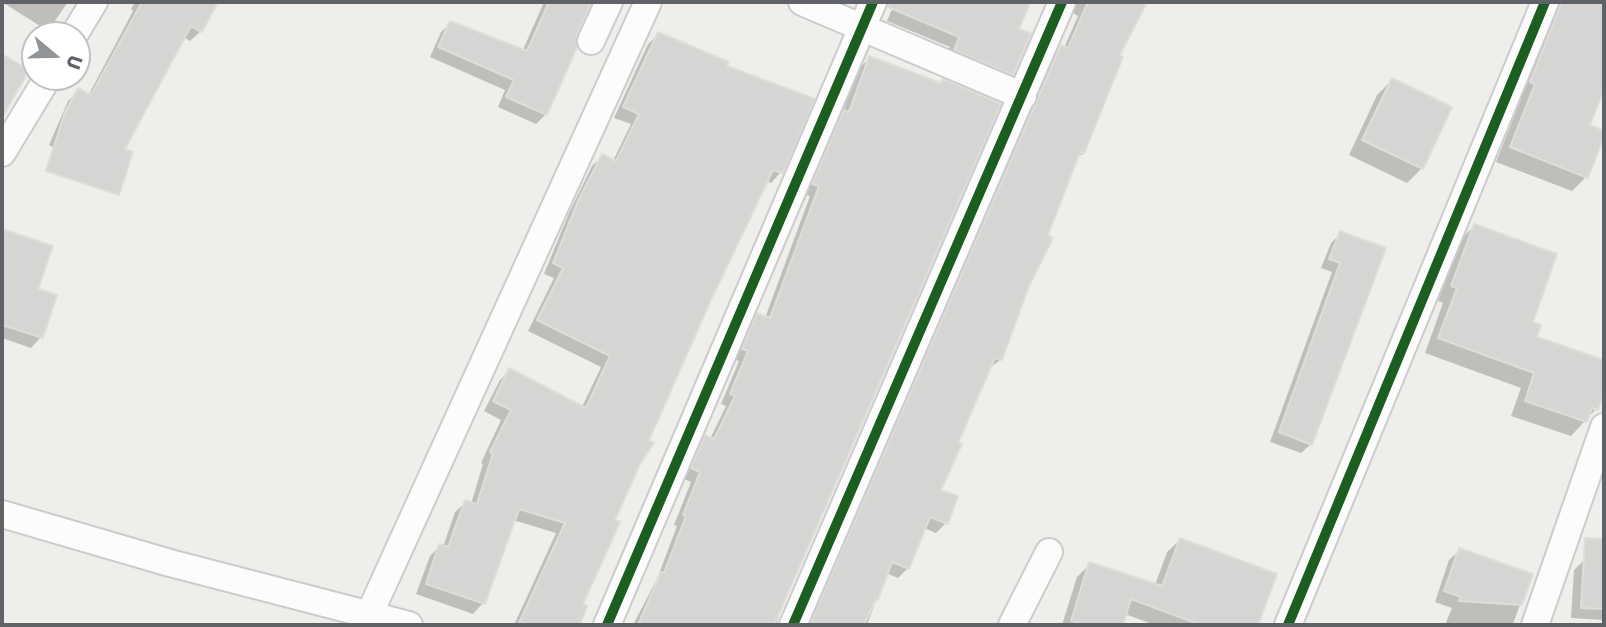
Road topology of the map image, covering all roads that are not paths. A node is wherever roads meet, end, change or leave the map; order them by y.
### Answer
1 (94, 2) edge
2 (609, 2) edge
3 (648, 2) edge
4 (802, 2) edge
5 (873, 2) edge
6 (1062, 2) edge
7 (1545, 2) edge
8 (82, 21) edge
9 (862, 26) junction
10 (591, 41) dead end
11 (40, 91) edge
12 (1023, 96) junction
13 (2, 153) edge
14 (1604, 427) edge
15 (2, 514) edge
16 (1049, 552) dead end
17 (369, 615) junction
18 (409, 625) edge
19 (607, 625) edge
20 (793, 625) edge
21 (1012, 625) edge
22 (1288, 625) edge
23 (1535, 625) edge

1 - 8 street
2 - 10 street
3 - 17 street
4 - 9 street
5 - 9 street
6 - 12 street
7 - 22 street
9 - 12 street
9 - 19 street
11 - 13 street
12 - 20 street
14 - 23 street
15 - 17 street
16 - 21 street
17 - 18 street

